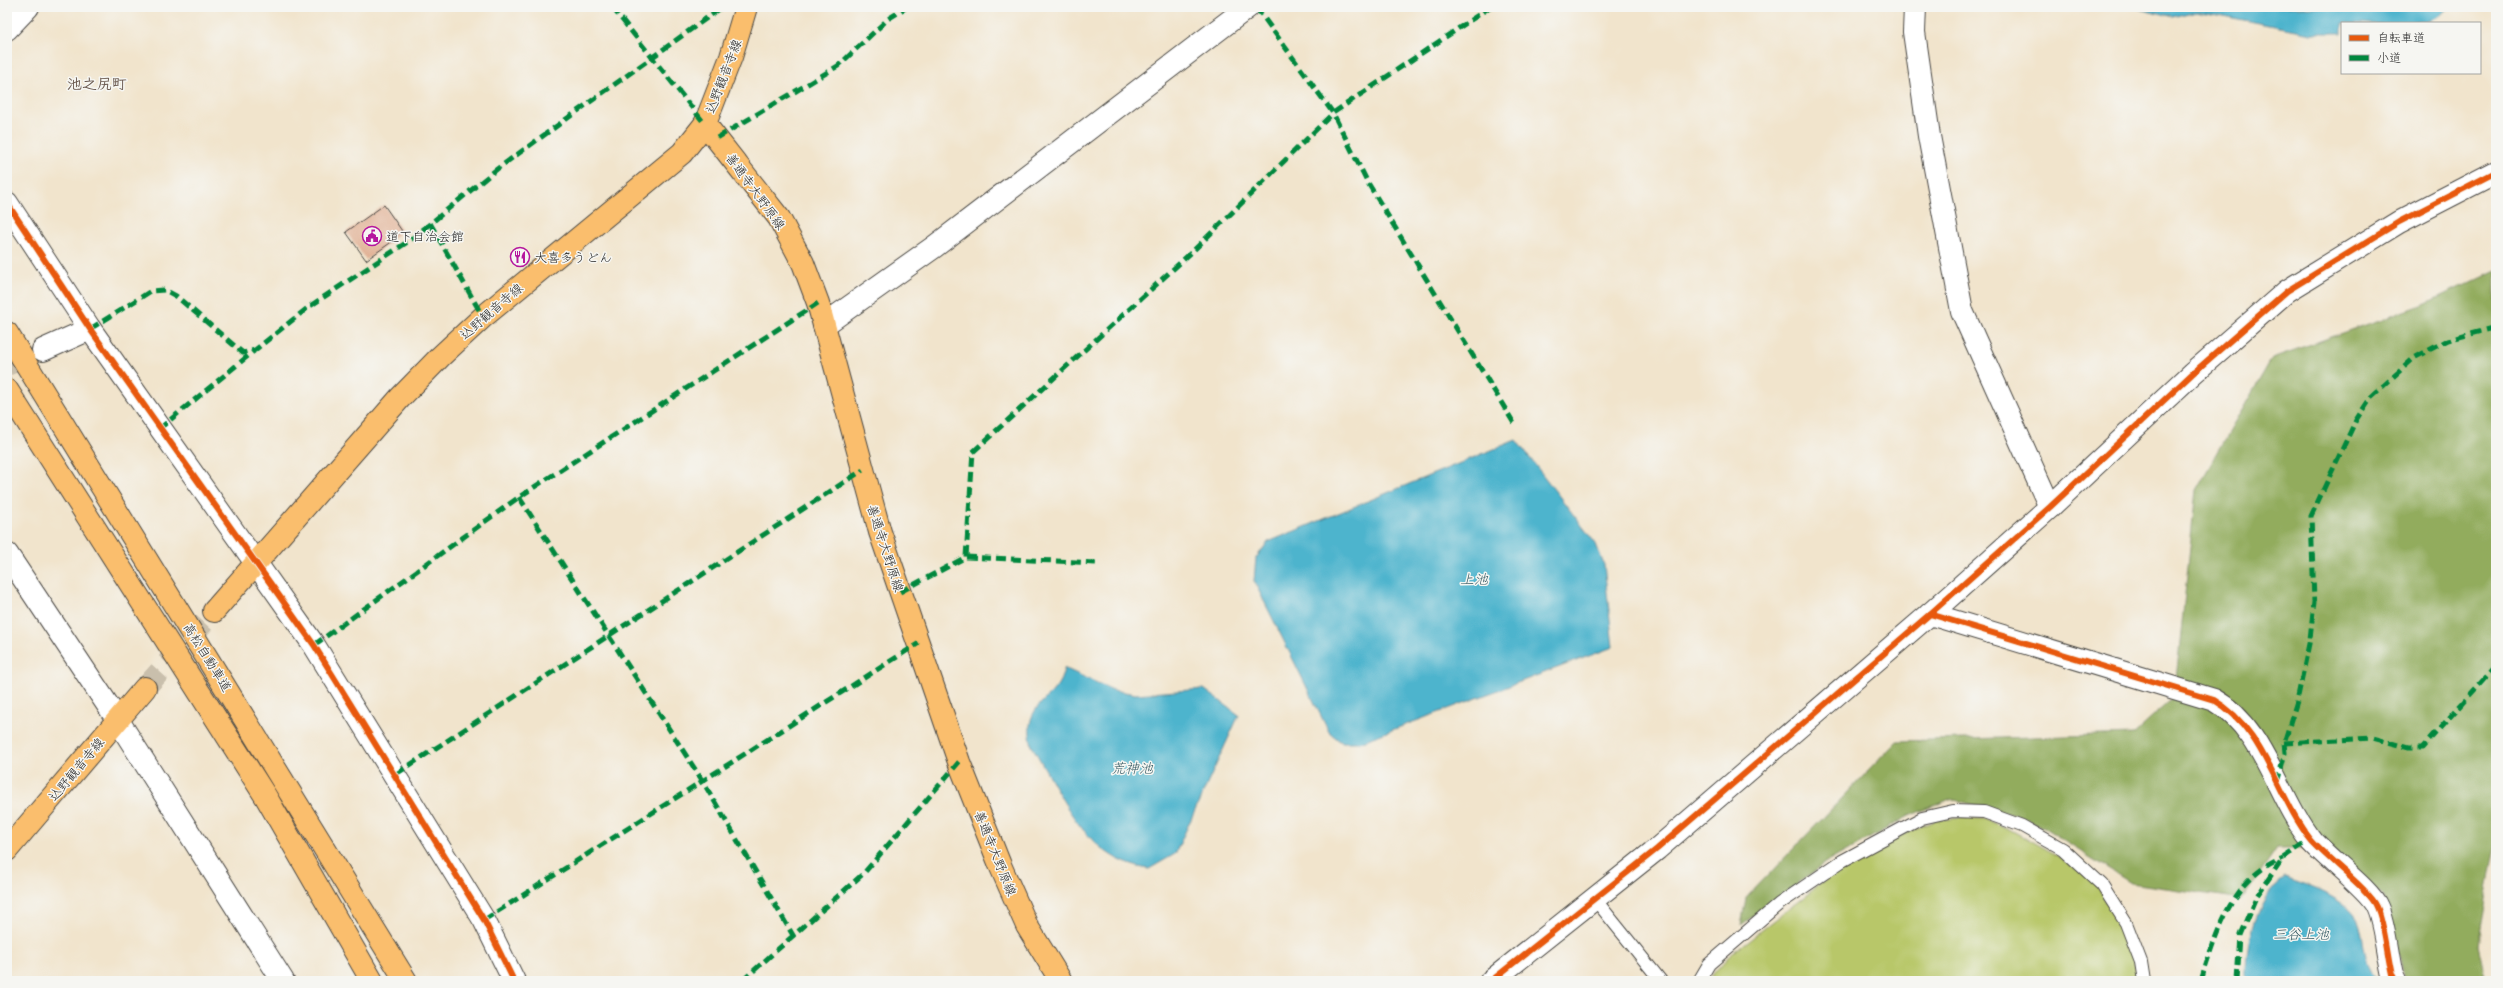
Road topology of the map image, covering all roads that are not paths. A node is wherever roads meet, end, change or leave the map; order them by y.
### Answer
1 (28, 7) edge
2 (746, 7) edge
3 (1248, 7) edge
4 (1915, 7) edge
5 (7, 29) edge
6 (705, 124) junction
7 (2496, 172) edge
8 (7, 203) edge
9 (824, 326) junction
10 (90, 329) junction
11 (7, 333) edge
12 (43, 350) tunnel mouth
13 (7, 390) edge
14 (2050, 507) junction
15 (7, 554) edge
16 (257, 564) junction
17 (214, 611) tunnel mouth
18 (1930, 614) junction
19 (145, 688) tunnel mouth
20 (117, 719) junction
21 (7, 850) edge
22 (1594, 898) junction
23 (283, 981) edge
24 (372, 981) edge
25 (406, 981) edge
26 (514, 981) edge
27 (1061, 981) edge
28 (1491, 981) edge
29 (1661, 981) edge
30 (1699, 981) edge
31 (2144, 981) edge
32 (2395, 981) edge

1 - 5 street
2 - 6 main road, 込野観音寺線
3 - 9 street
4 - 14 street
6 - 9 main road, 善通寺大野原線
6 - 16 main road, 込野観音寺線
7 - 14 street
8 - 10 street
9 - 27 main road, 善通寺大野原線
10 - 12 street
10 - 16 street
11 - 25 main road, 高松自動車道
13 - 24 main road, 高松自動車道
14 - 18 street
15 - 20 street
16 - 17 main road, 込野観音寺線
16 - 26 street
18 - 22 street
18 - 32 street
19 - 20 main road, 込野観音寺線
20 - 21 main road, 込野観音寺線
20 - 23 street
22 - 28 street
22 - 29 lane
30 - 31 lane

